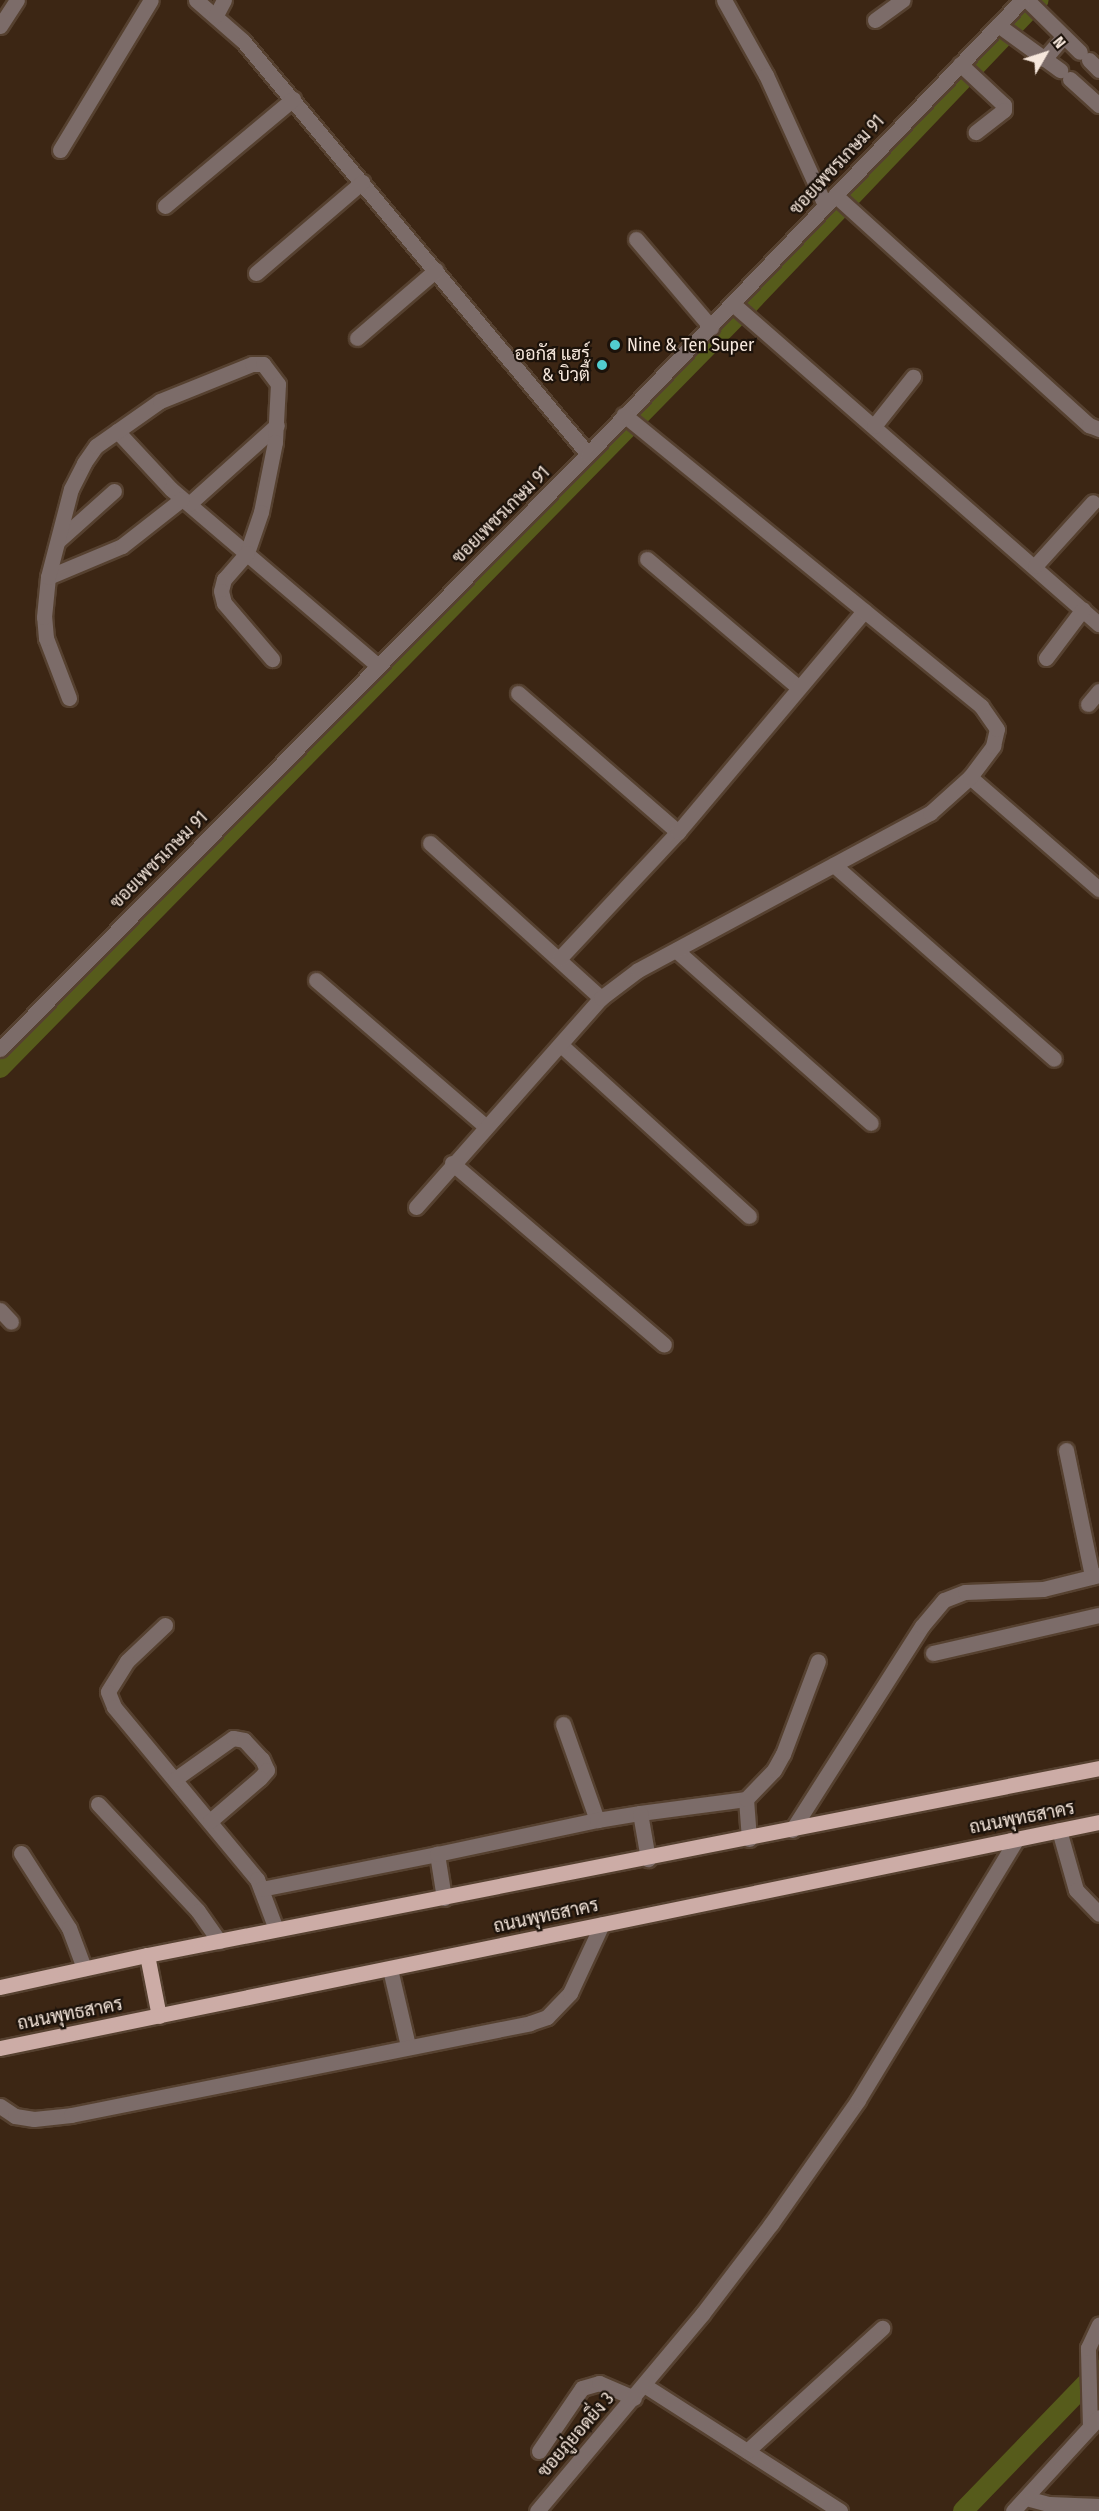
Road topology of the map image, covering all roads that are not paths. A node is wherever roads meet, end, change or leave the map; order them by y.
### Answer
1 (16, 0) edge
2 (152, 0) edge
3 (196, 0) edge
4 (224, 0) edge
5 (724, 0) edge
6 (903, 0) edge
7 (1026, 1) edge
8 (216, 15) junction
9 (875, 20) dead end
10 (0, 26) edge
11 (1001, 26) junction
12 (1064, 36) junction
13 (1044, 59) junction
14 (1089, 61) edge
15 (963, 66) junction
16 (293, 99) junction
17 (1099, 105) edge
18 (976, 132) dead end
19 (60, 150) dead end
20 (362, 182) junction
21 (830, 200) junction
22 (165, 206) dead end
23 (636, 238) dead end
24 (436, 270) junction
25 (256, 273) dead end
26 (733, 304) junction
27 (711, 327) junction
28 (357, 338) dead end
29 (914, 377) dead end
30 (624, 415) junction
31 (277, 425) junction
32 (873, 426) junction
33 (1099, 429) edge
34 (117, 431) junction
35 (588, 454) junction
36 (114, 491) dead end
37 (186, 502) junction
38 (1093, 502) dead end
39 (57, 541) junction
40 (247, 553) junction
41 (647, 560) dead end
42 (1035, 566) junction
43 (48, 577) junction
44 (1083, 609) junction
45 (864, 611) junction
46 (1099, 624) edge
47 (1046, 658) dead end
48 (272, 659) dead end
49 (378, 666) junction
50 (798, 687) junction
51 (1099, 691) edge
52 (518, 693) dead end
53 (69, 698) dead end
54 (1088, 705) dead end
55 (970, 777) junction
56 (678, 832) junction
57 (430, 843) dead end
58 (834, 865) junction
59 (1099, 889) edge
60 (677, 951) junction
61 (559, 959) junction
62 (316, 980) dead end
63 (601, 998) junction
64 (561, 1045) junction
65 (0, 1049) edge
66 (1054, 1059) dead end
67 (871, 1123) dead end
68 (485, 1126) junction
69 (452, 1163) junction
70 (416, 1207) dead end
71 (749, 1216) dead end
72 (0, 1310) edge
73 (11, 1322) dead end
74 (664, 1345) dead end
75 (1066, 1450) dead end
76 (1096, 1575) edge
77 (1099, 1615) edge
78 (165, 1625) dead end
79 (933, 1653) dead end
80 (818, 1661) dead end
81 (563, 1724) dead end
82 (1099, 1768) edge
83 (175, 1779) junction
84 (746, 1798) junction
85 (98, 1804) dead end
86 (640, 1813) junction
87 (597, 1820) junction
88 (210, 1821) junction
89 (1099, 1822) edge
90 (792, 1830) junction
91 (1059, 1830) junction
92 (1017, 1838) junction
93 (749, 1839) junction
94 (21, 1853) dead end
95 (437, 1854) junction
96 (648, 1859) junction
97 (261, 1889) junction
98 (444, 1898) junction
99 (1099, 1914) edge
100 (602, 1924) junction
101 (276, 1929) junction
102 (219, 1941) junction
103 (147, 1955) junction
104 (84, 1968) junction
105 (390, 1969) junction
106 (2, 1984) edge
107 (159, 2016) junction
108 (408, 2046) junction
109 (0, 2048) edge
110 (0, 2106) edge
111 (1099, 2324) edge
112 (882, 2328) dead end
113 (644, 2385) junction
114 (634, 2398) junction
115 (1092, 2417) edge
116 (539, 2451) dead end
117 (747, 2451) junction
118 (1026, 2498) junction
119 (1099, 2506) edge
120 (537, 2511) edge
121 (840, 2511) edge
122 (1013, 2511) edge

1 - 10 street
2 - 19 street
3 - 8 street
4 - 8 street
5 - 21 street
6 - 9 street
7 - 11 street, ซอยเพชรเกษม 91
7 - 12 street
8 - 16 street
11 - 13 street
11 - 15 street, ซอยเพชรเกษม 91
12 - 13 street
12 - 14 street
13 - 17 street
15 - 18 street
15 - 21 street, ซอยเพชรเกษม 91
16 - 20 street
16 - 22 street
20 - 24 street
20 - 25 street
21 - 26 street, ซอยเพชรเกษม 91
21 - 33 street
23 - 27 street
24 - 28 street
24 - 35 street
26 - 27 street, ซอยเพชรเกษม 91
26 - 32 street
27 - 30 street, ซอยเพชรเกษม 91
29 - 32 street
30 - 35 street, ซอยเพชรเกษม 91
30 - 45 street
31 - 34 street
31 - 37 street
31 - 40 street
32 - 42 street
34 - 37 street
34 - 39 street
35 - 49 street, ซอยเพชรเกษม 91
36 - 39 street
37 - 40 street
37 - 43 street
38 - 42 street
39 - 43 street
40 - 48 street
40 - 49 street
41 - 50 street
42 - 44 street
43 - 53 street
44 - 46 street
44 - 47 street
45 - 50 street
45 - 55 street
49 - 65 street, ซอยเพชรเกษม 91
50 - 56 street
51 - 54 street
52 - 56 street
55 - 58 street
55 - 59 street
56 - 61 street
57 - 61 street
58 - 60 street
58 - 66 street
60 - 63 street
60 - 67 street
61 - 63 street
62 - 68 street
63 - 64 street
64 - 68 street
64 - 71 street
68 - 69 street
69 - 70 street
69 - 74 street
72 - 73 street
75 - 76 street
76 - 90 street
77 - 79 street
78 - 83 street
80 - 84 street
81 - 87 street
82 - 90 main road, ถนนพุทธสาคร
83 - 88 street
83 - 88 street
84 - 86 street
84 - 93 street
85 - 102 street
86 - 87 street
86 - 96 street
87 - 95 street
88 - 97 street
89 - 91 main road, ถนนพุทธสาคร
90 - 93 main road, ถนนพุทธสาคร
91 - 92 main road, ถนนพุทธสาคร
91 - 99 street
92 - 100 main road, ถนนพุทธสาคร
92 - 113 street, ซอยภู่ยอดยิ่ง 3
93 - 96 main road, ถนนพุทธสาคร
94 - 104 street
95 - 97 street
95 - 98 street
96 - 98 main road, ถนนพุทธสาคร
97 - 101 street
98 - 101 main road, ถนนพุทธสาคร
100 - 105 main road, ถนนพุทธสาคร
100 - 108 street
101 - 102 main road, ถนนพุทธสาคร
102 - 103 main road, ถนนพุทธสาคร
103 - 104 main road, ถนนพุทธสาคร
103 - 107 main road
104 - 106 main road, ถนนพุทธสาคร
105 - 107 main road, ถนนพุทธสาคร
105 - 108 street
107 - 109 main road, ถนนพุทธสาคร
108 - 110 street
111 - 115 street
112 - 117 street
113 - 114 street, ซอยภู่ยอดยิ่ง 3
113 - 117 street
114 - 116 street
114 - 120 street, ซอยภู่ยอดยิ่ง 3
115 - 118 street
117 - 121 street
118 - 119 street
118 - 122 street

